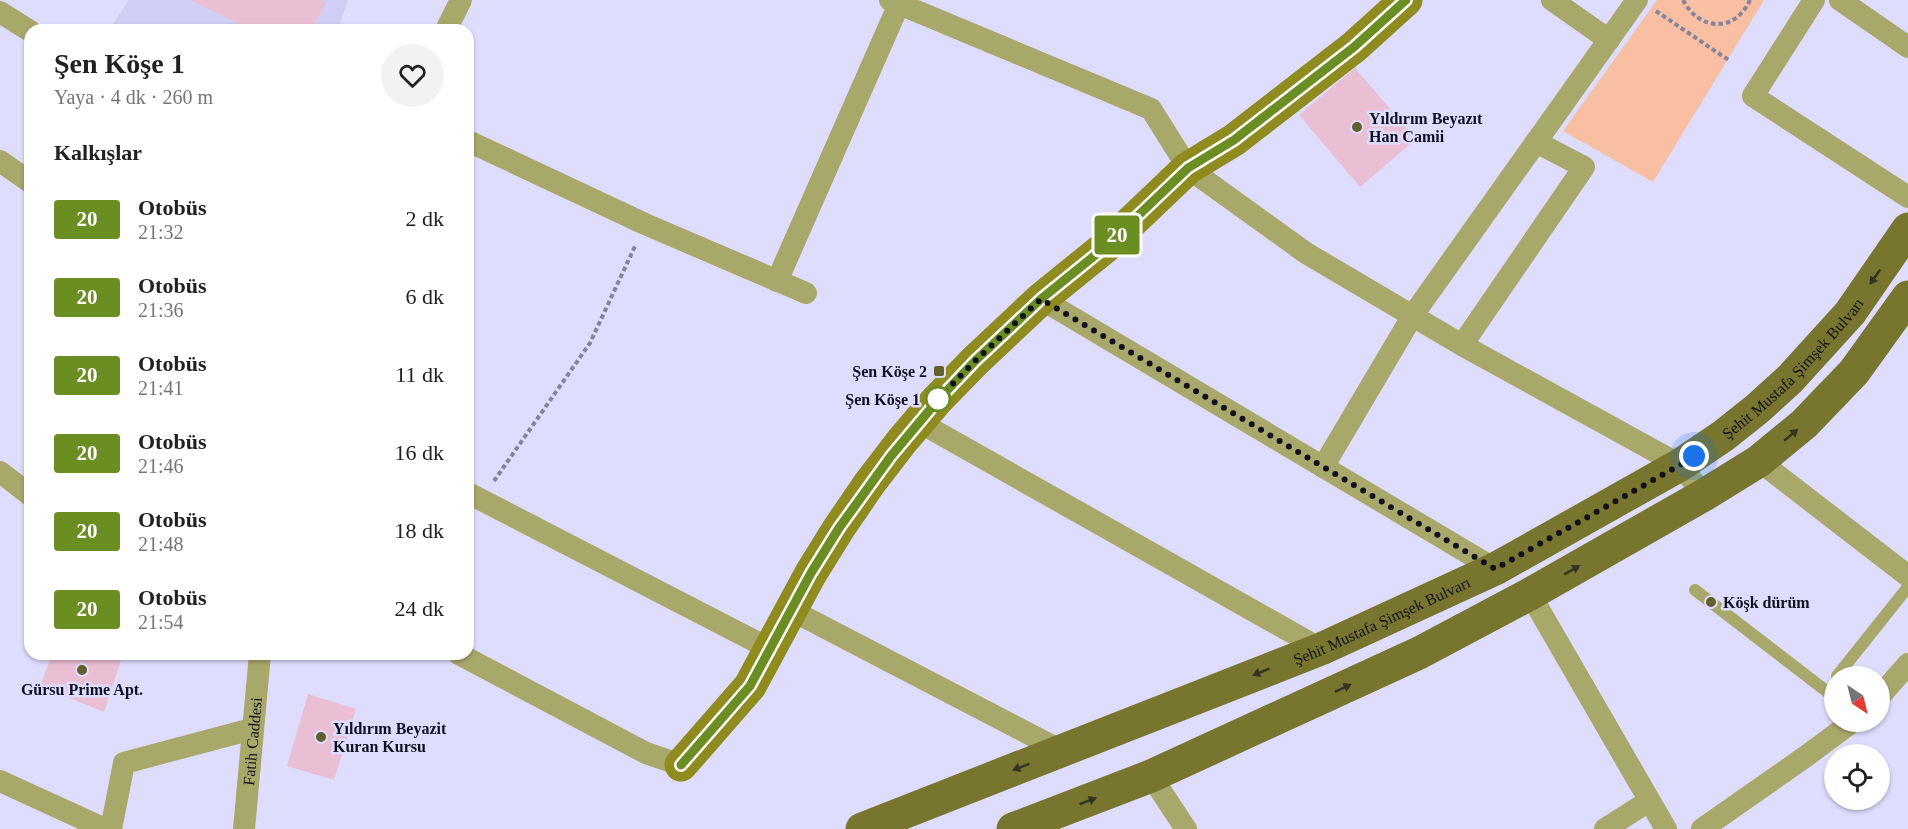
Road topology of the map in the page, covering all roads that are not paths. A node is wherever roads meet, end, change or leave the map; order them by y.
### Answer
1 (461, 0) edge
2 (1406, 0) edge
3 (1552, 0) edge
4 (1814, 0) edge
5 (1840, 0) edge
6 (895, 2) edge
7 (1643, 3) edge
8 (934, 8) edge
9 (0, 12) edge
10 (449, 24) edge
11 (24, 27) edge
12 (1609, 40) junction
13 (1908, 47) edge
14 (1536, 142) junction
15 (474, 144) edge
16 (0, 161) edge
17 (1188, 168) junction
18 (24, 178) edge
19 (1908, 197) edge
20 (1908, 229) edge
21 (777, 281) junction
22 (806, 293) dead end
23 (1908, 297) edge
24 (1041, 299) junction
25 (1413, 315) junction
26 (1462, 345) junction
27 (919, 422) junction
28 (1759, 461) junction
29 (1680, 465) junction
30 (1323, 467) junction
31 (0, 472) edge
32 (24, 490) edge
33 (1704, 495) junction
34 (475, 496) edge
35 (1495, 569) junction
36 (1908, 576) edge
37 (1908, 587) edge
38 (1695, 590) dead end
39 (1530, 594) junction
40 (791, 610) junction
41 (1321, 649) junction
42 (770, 650) junction
43 (259, 660) edge
44 (470, 660) edge
45 (1908, 664) edge
46 (1845, 666) edge
47 (1890, 685) edge
48 (1824, 689) edge
49 (252, 729) junction
50 (1839, 732) edge
51 (1062, 751) junction
52 (681, 765) joint
53 (1151, 776) junction
54 (0, 781) edge
55 (1649, 801) junction
56 (105, 829) edge
57 (111, 829) edge
58 (244, 829) edge
59 (862, 829) edge
60 (1013, 829) edge
61 (1186, 829) edge
62 (1605, 829) edge
63 (1666, 829) edge
64 (1702, 829) edge

1 - 10 street
2 - 17 main road
3 - 12 street
4 - 19 street
5 - 13 street
6 - 8 street
6 - 21 street
7 - 12 street
8 - 17 street
9 - 11 street
12 - 14 street
14 - 25 street
14 - 26 street
15 - 21 street
16 - 18 street
17 - 24 main road
17 - 25 street
20 -> 29 main road, Şehit Mustafa Şimşek Bulvarı
21 - 22 street
28 -> 23 main road
24 - 27 main road
24 - 30 street
25 - 26 street
25 - 30 street
26 - 29 street
27 - 40 main road
27 - 41 street
28 - 33 main road
28 - 36 street
29 - 33 street
29 - 35 main road, Şehit Mustafa Şimşek Bulvarı
30 - 35 street
31 - 32 street
39 -> 33 main road
34 - 42 street
35 - 41 main road, Şehit Mustafa Şimşek Bulvarı
37 - 46 lane
38 - 48 lane
53 -> 39 main road
39 - 55 street
40 - 42 main road
40 - 51 street
41 -> 51 main road, Şehit Mustafa Şimşek Bulvarı
42 - 52 main road
43 - 49 street, Fatih Caddesi
44 - 52 street
45 - 47 street
49 - 57 street
49 - 58 street, Fatih Caddesi
50 - 64 street
51 -> 59 main road, Şehit Mustafa Şimşek Bulvarı
60 -> 53 main road
53 - 61 street
54 - 56 street
55 - 62 street
55 - 63 street

